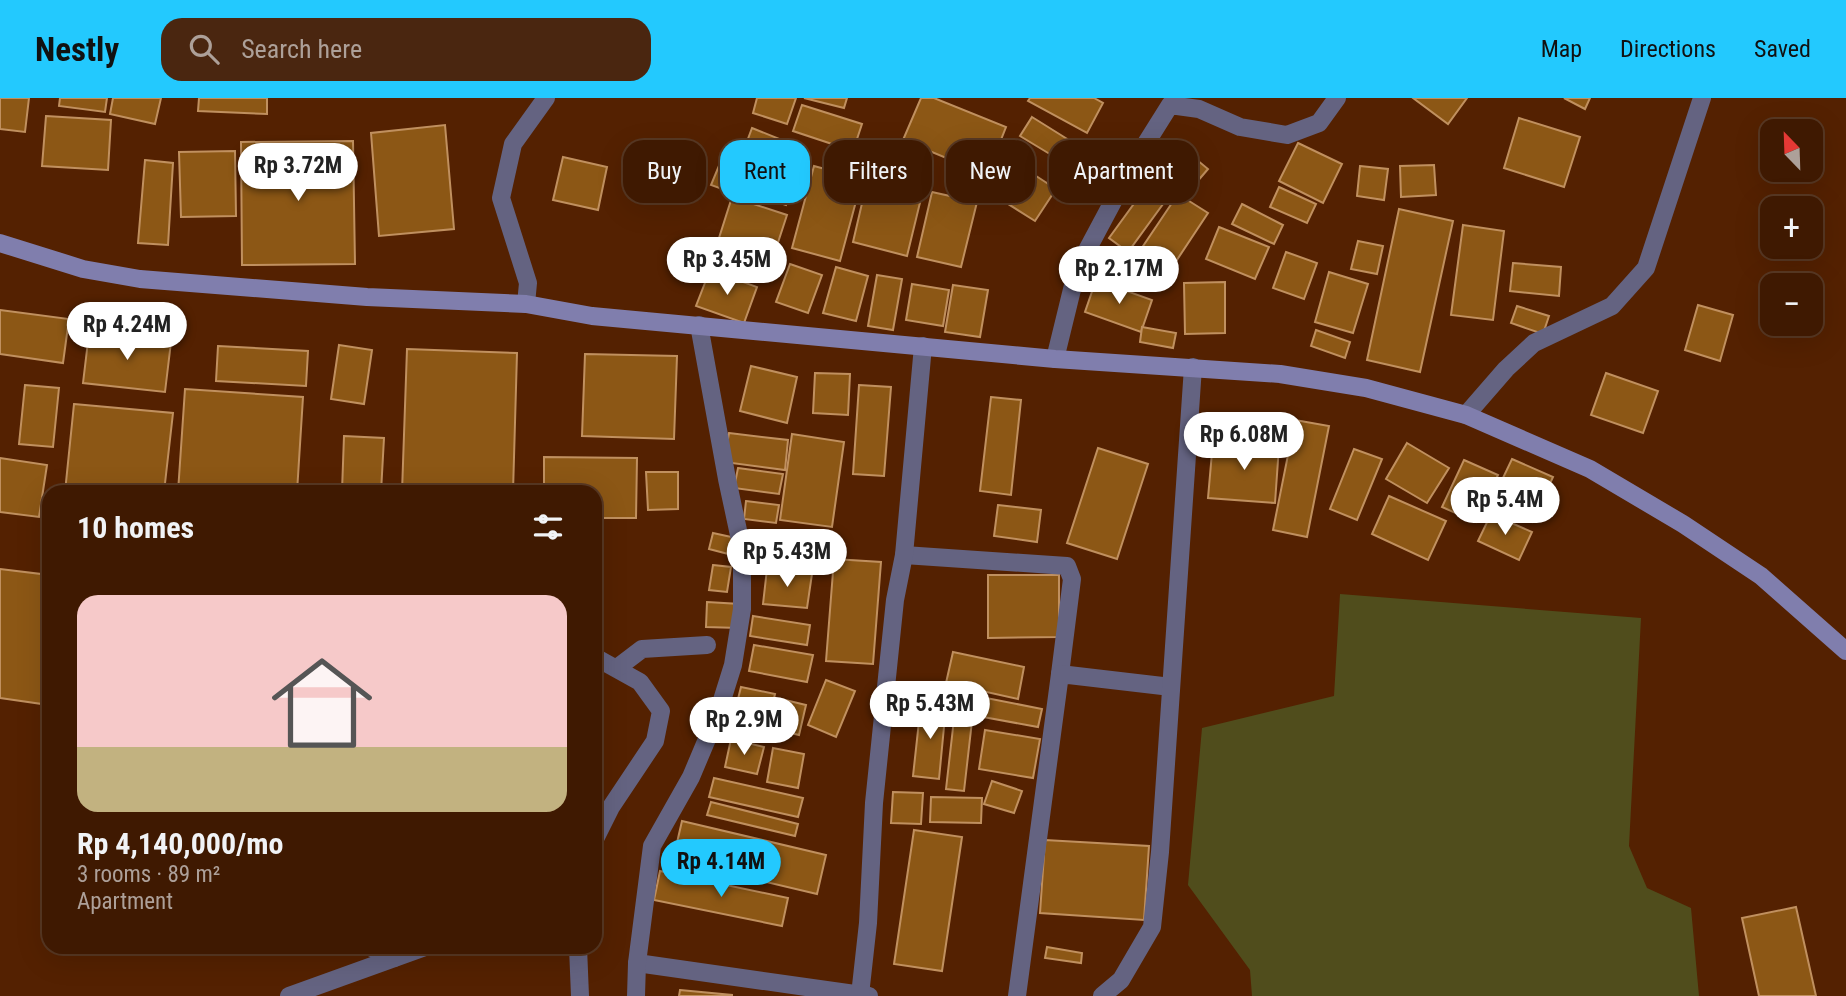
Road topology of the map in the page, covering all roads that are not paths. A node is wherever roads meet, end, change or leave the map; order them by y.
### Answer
1 (546, 98) edge
2 (1337, 98) edge
3 (1702, 98) edge
4 (1171, 102) edge
5 (0, 243) edge
6 (526, 304) junction
7 (699, 325) junction
8 (922, 346) junction
9 (1055, 359) junction
10 (1193, 368) junction
11 (1466, 415) junction
12 (904, 555) junction
13 (707, 645) dead end
14 (1846, 651) edge
15 (602, 660) edge
16 (617, 668) junction
17 (1060, 674) junction
18 (1171, 687) junction
19 (602, 825) edge
20 (385, 954) edge
21 (405, 954) edge
22 (578, 954) edge
23 (394, 958) junction
24 (637, 963) junction
25 (866, 995) edge
26 (289, 996) edge
27 (580, 996) edge
28 (636, 996) edge
29 (1017, 996) edge
30 (1102, 996) edge

1 - 6 street
2 - 4 street
3 - 11 street
4 - 9 street
5 - 6 street
6 - 7 street
7 - 8 street
7 - 24 street
8 - 9 street
8 - 12 street
9 - 10 street
10 - 11 street
10 - 18 street
11 - 14 street
12 - 17 street
12 - 25 street
13 - 16 street
15 - 16 street
16 - 19 street
17 - 18 street
17 - 29 street
18 - 30 street
20 - 23 street
21 - 23 street
22 - 27 street
23 - 26 street
24 - 25 street
24 - 28 street

